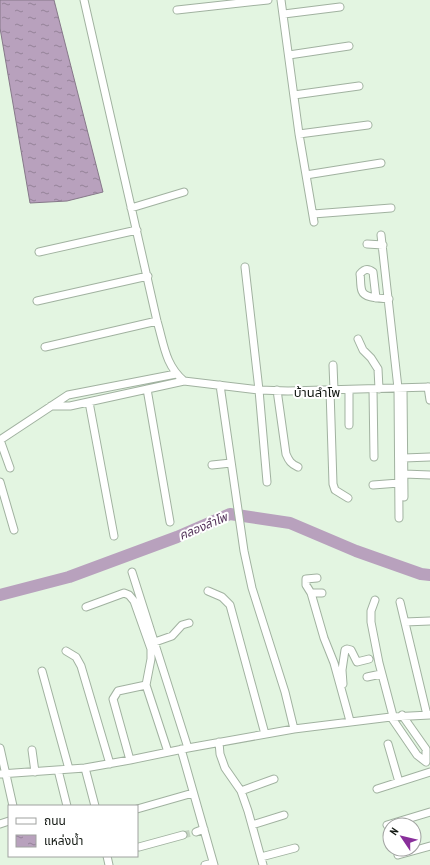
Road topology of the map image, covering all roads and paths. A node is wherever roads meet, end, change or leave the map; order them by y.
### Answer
1 (84, 0) edge
2 (268, 0) edge
3 (281, 0) edge
4 (340, 7) dead end
5 (177, 10) dead end
6 (284, 14) junction
7 (349, 46) dead end
8 (289, 55) junction
9 (359, 86) dead end
10 (294, 95) junction
11 (368, 125) dead end
12 (299, 134) junction
13 (381, 163) dead end
14 (306, 175) junction
15 (184, 192) dead end
16 (131, 208) junction
17 (391, 208) dead end
18 (136, 230) junction
19 (381, 235) dead end
20 (367, 244) dead end
21 (382, 245) junction
22 (39, 252) dead end
23 (245, 267) dead end
24 (148, 276) junction
25 (376, 298) dead end
26 (389, 299) junction
27 (37, 301) dead end
28 (157, 321) junction
29 (358, 339) dead end
30 (45, 347) dead end
31 (333, 365) dead end
32 (176, 374) junction
33 (184, 381) junction
34 (220, 385) junction
35 (429, 387) edge
36 (401, 388) junction
37 (147, 389) junction
38 (376, 389) junction
39 (259, 390) junction
40 (277, 390) junction
41 (332, 390) junction
42 (349, 390) junction
43 (430, 400) edge
44 (89, 402) junction
45 (51, 406) junction
46 (349, 425) dead end
47 (0, 440) edge
48 (374, 456) dead end
49 (430, 457) edge
50 (404, 458) junction
51 (231, 463) junction
52 (212, 465) dead end
53 (298, 467) dead end
54 (10, 468) dead end
55 (404, 474) junction
56 (430, 475) edge
57 (0, 482) edge
58 (267, 482) dead end
59 (399, 483) junction
60 (373, 485) dead end
61 (404, 497) dead end
62 (348, 498) dead end
63 (399, 518) dead end
64 (170, 522) dead end
65 (14, 530) dead end
66 (114, 536) dead end
67 (132, 572) dead end
68 (317, 578) dead end
69 (208, 591) dead end
70 (311, 593) junction
71 (322, 593) dead end
72 (375, 600) dead end
73 (400, 602) dead end
74 (86, 607) dead end
75 (430, 621) edge
76 (405, 622) junction
77 (189, 624) dead end
78 (155, 642) junction
79 (66, 651) dead end
80 (369, 659) dead end
81 (357, 662) junction
82 (343, 665) junction
83 (42, 671) dead end
84 (381, 674) junction
85 (367, 677) dead end
86 (146, 685) junction
87 (402, 715) junction
88 (428, 715) edge
89 (392, 716) junction
90 (351, 721) junction
91 (294, 729) junction
92 (265, 734) junction
93 (219, 742) junction
94 (388, 744) dead end
95 (0, 748) edge
96 (184, 749) junction
97 (32, 750) dead end
98 (168, 752) junction
99 (130, 760) junction
100 (426, 762) junction
101 (110, 764) junction
102 (85, 768) junction
103 (69, 769) junction
104 (58, 770) junction
105 (35, 772) junction
106 (430, 772) edge
107 (3, 774) edge
108 (274, 780) dead end
109 (399, 782) junction
110 (377, 789) dead end
111 (241, 791) junction
112 (193, 793) junction
113 (13, 805) edge
114 (67, 805) edge
115 (95, 805) edge
116 (138, 810) edge
117 (430, 812) edge
118 (284, 815) dead end
119 (413, 817) edge
120 (252, 825) junction
121 (204, 829) junction
122 (196, 832) tunnel mouth
123 (183, 835) tunnel mouth
124 (139, 847) dead end
125 (295, 848) dead end
126 (261, 857) junction
127 (214, 864) edge
128 (205, 865) edge
129 (263, 865) edge

1 - 16 street
2 - 5 street
3 - 6 street
4 - 6 street
6 - 8 street
7 - 8 street
8 - 10 street
9 - 10 street
10 - 12 street
11 - 12 street
12 - 14 street
13 - 14 street
14 - 17 street
15 - 16 street
16 - 18 street
18 - 22 street
18 - 24 street
19 - 21 street
20 - 21 street
21 - 26 street
23 - 39 street
24 - 27 street
24 - 28 street
25 - 26 street
26 - 36 street
28 - 30 street
28 - 32 street
29 - 38 street
31 - 41 street
32 - 33 street
32 - 45 street
33 - 34 street
33 - 37 street
34 - 39 street
34 - 51 street
35 - 36 street
35 - 43 street
36 - 38 street
36 - 50 street
36 - 59 street
37 - 44 street
37 - 64 street
38 - 42 street
38 - 48 street
39 - 40 street
39 - 58 street
40 - 41 street
40 - 53 street
41 - 42 street
41 - 62 street
42 - 46 street
44 - 45 street
44 - 66 street
45 - 47 street
47 - 54 street
49 - 50 street
50 - 55 street
51 - 52 street
51 - 91 street
55 - 56 street
55 - 61 street
57 - 65 street
59 - 60 street
59 - 63 street
67 - 78 street
68 - 70 street
69 - 92 street
70 - 71 street
70 - 90 street
72 - 84 street
73 - 76 street
74 - 86 street
75 - 76 street
76 - 88 street
77 - 78 street
78 - 96 street
79 - 101 street
80 - 81 street
81 - 82 street
81 - 82 street
82 - 90 street
83 - 103 street
84 - 85 street
84 - 89 street
86 - 98 street
86 - 99 street
87 - 88 street
87 - 89 street
87 - 100 street
89 - 90 street
89 - 100 street
90 - 91 street
91 - 92 street
92 - 93 street
93 - 96 street
93 - 111 street
94 - 109 street
95 - 107 street
96 - 98 street
96 - 112 street
97 - 105 street
98 - 99 street
99 - 101 street
100 - 106 street
101 - 102 street
102 - 103 street
102 - 115 street
103 - 104 street
104 - 105 street
104 - 114 street
105 - 107 street
106 - 109 street
107 - 113 street
108 - 111 street
109 - 110 street
111 - 120 street
112 - 116 street
112 - 121 street
117 - 119 street
118 - 120 street
120 - 126 street
121 - 122 street
121 - 127 street
123 - 124 street
125 - 126 street
126 - 129 street
127 - 128 street

